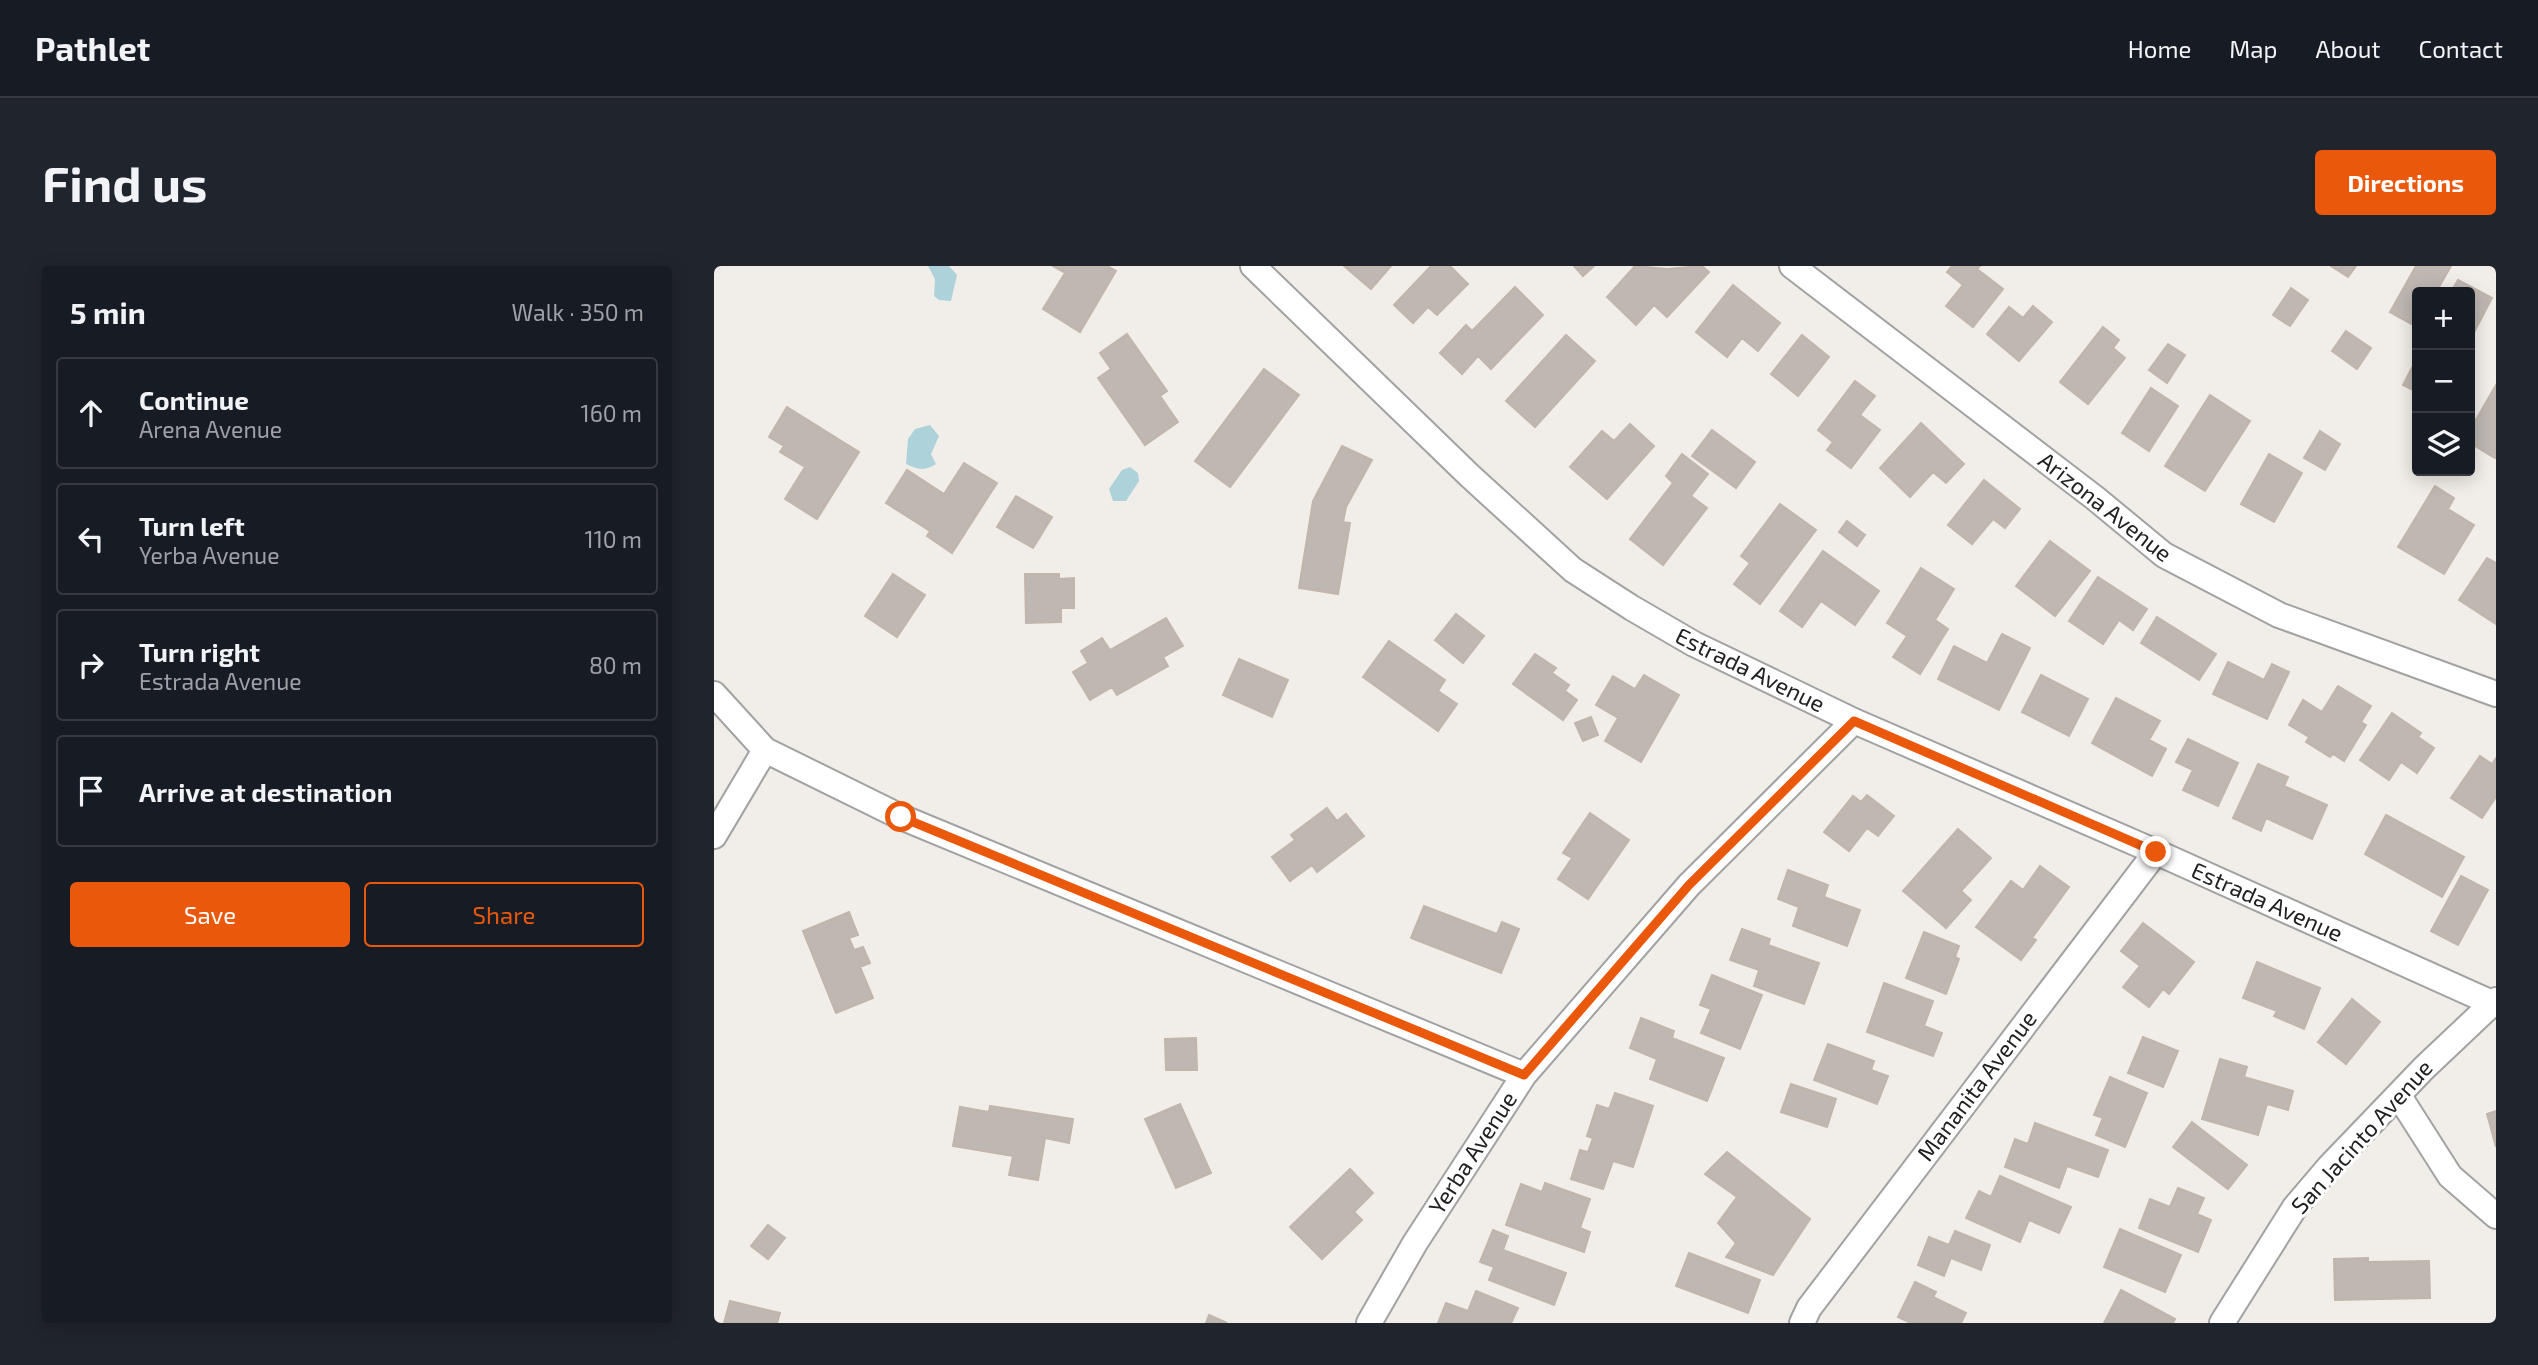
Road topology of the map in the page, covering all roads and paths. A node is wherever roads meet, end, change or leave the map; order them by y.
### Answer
1 (1253, 266) edge
2 (1792, 266) edge
3 (714, 694) edge
4 (2496, 694) edge
5 (1854, 721) junction
6 (765, 750) junction
7 (714, 836) edge
8 (2156, 852) junction
9 (2494, 1002) edge
10 (1524, 1075) junction
11 (2399, 1096) junction
12 (2496, 1216) edge
13 (1369, 1323) edge
14 (1802, 1323) edge
15 (2222, 1323) edge

1 - 5 street, Estrada Avenue
2 - 4 street, Arizona Avenue
3 - 6 street
5 - 8 street, Estrada Avenue
5 - 10 street, Yerba Avenue
6 - 7 street
6 - 10 street
8 - 9 street, Estrada Avenue
8 - 14 street, Mananita Avenue
9 - 11 street, San Jacinto Avenue
10 - 13 street, Yerba Avenue
11 - 12 street
11 - 15 street, San Jacinto Avenue

